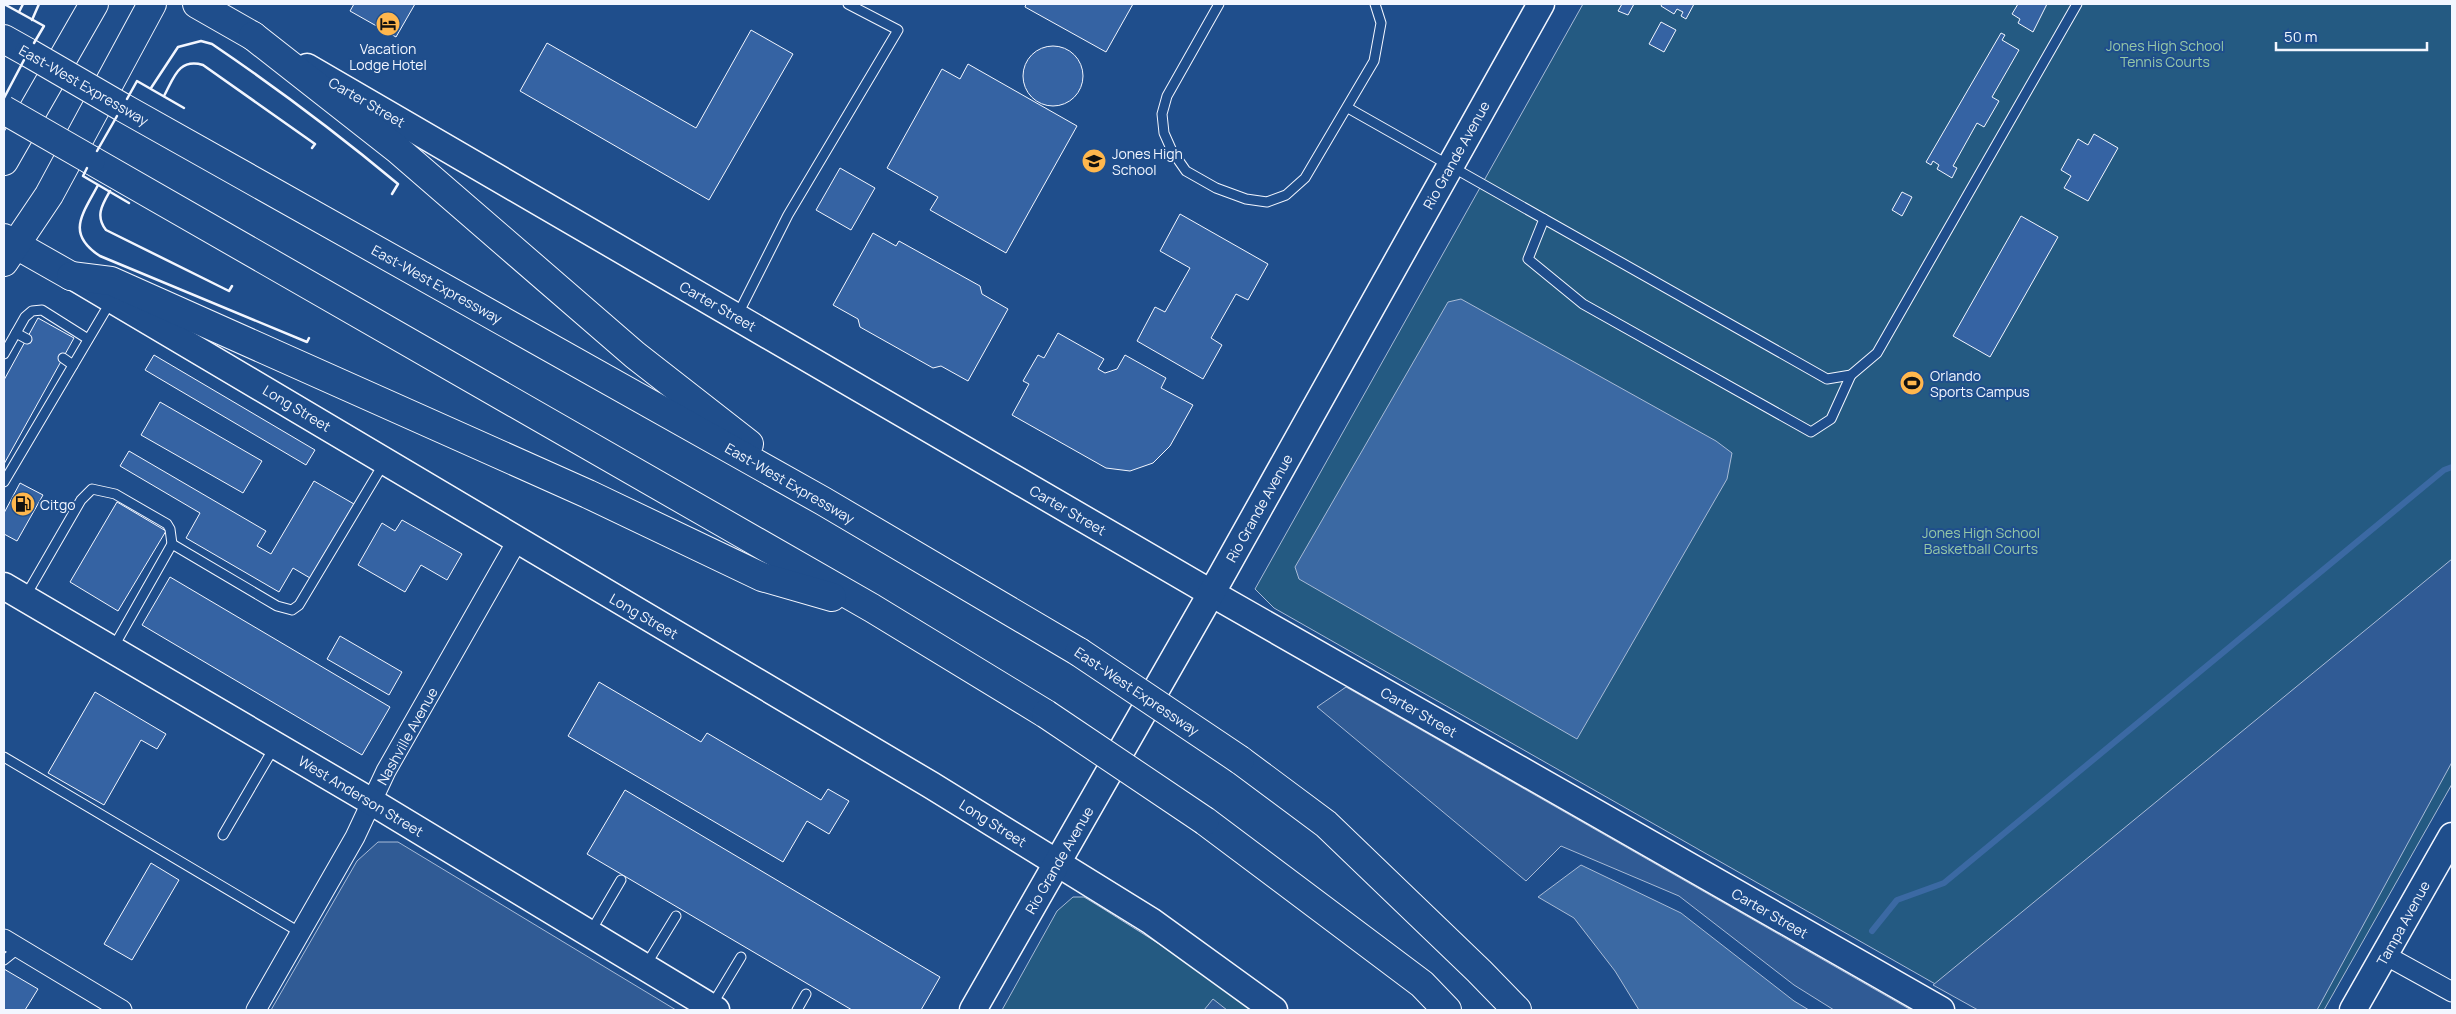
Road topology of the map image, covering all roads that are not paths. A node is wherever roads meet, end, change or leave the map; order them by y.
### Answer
1 (94, 4) edge
2 (152, 4) edge
3 (197, 4) edge
4 (848, 4) edge
5 (1219, 4) edge
6 (1375, 4) edge
7 (1541, 4) edge
8 (2077, 4) edge
9 (253, 36) junction
10 (4, 39) edge
11 (1348, 108) junction
12 (4, 110) edge
13 (4, 161) edge
14 (1450, 166) junction
15 (1544, 219) junction
16 (8, 248) edge
17 (71, 276) junction
18 (112, 298) junction
19 (736, 317) junction
20 (16, 333) junction
21 (27, 338) dead end
22 (88, 339) junction
23 (4, 354) edge
24 (62, 358) dead end
25 (73, 365) junction
26 (1851, 375) junction
27 (385, 461) junction
28 (4, 482) edge
29 (823, 502) junction
30 (516, 541) junction
31 (172, 544) junction
32 (14, 592) edge
33 (1211, 593) junction
34 (872, 608) junction
35 (112, 650) junction
36 (275, 746) junction
37 (4, 757) edge
38 (372, 802) junction
39 (223, 835) dead end
40 (2452, 836) edge
41 (1058, 863) junction
42 (621, 880) dead end
43 (676, 916) dead end
44 (301, 933) junction
45 (590, 934) junction
46 (11, 943) edge
47 (2385, 955) junction
48 (741, 957) dead end
49 (4, 960) edge
50 (645, 968) junction
51 (2452, 992) edge
52 (806, 994) dead end
53 (714, 1009) edge
54 (122, 1010) edge
55 (256, 1010) edge
56 (797, 1010) edge
57 (973, 1010) edge
58 (1274, 1010) edge
59 (1447, 1010) edge
60 (1517, 1010) edge
61 (1941, 1010) edge
62 (2353, 1010) edge

1 - 13 main road
2 - 16 main road
3 - 9 main road, Carter Street
4 - 19 lane
5 - 11 lane
6 - 11 lane
7 - 14 street, Rio Grande Avenue
8 - 26 lane
9 - 19 street, Carter Street
9 - 29 main road
10 - 29 main road, East-West Expressway, bridge
11 - 14 lane
12 - 34 main road, bridge
14 - 15 lane
14 - 33 street, Rio Grande Avenue
15 - 26 lane
15 - 26 lane
16 - 17 main road, Long Street
17 - 18 street, Long Street
17 - 34 main road
18 - 22 lane
18 - 27 street, Long Street
19 - 33 street, Carter Street
20 - 21 lane
20 - 22 lane
20 - 23 lane
22 - 25 lane
24 - 25 lane
25 - 28 lane
27 - 30 street, Long Street
27 - 31 lane
29 - 60 main road, East-West Expressway, bridge
30 - 38 street, Nashville Avenue
30 - 41 street, Long Street
31 - 32 lane
31 - 35 lane
32 - 35 street, West Anderson Street
33 - 41 street, Rio Grande Avenue
33 - 61 street, Carter Street
34 - 59 main road, bridge
35 - 36 street, West Anderson Street
36 - 38 street, West Anderson Street
36 - 39 lane
37 - 44 lane
38 - 44 street, Nashville Avenue
38 - 45 street, West Anderson Street
40 - 47 street, Tampa Avenue
41 - 57 street, Rio Grande Avenue
41 - 58 street, Long Street
42 - 45 lane
43 - 50 lane
44 - 55 street, Nashville Avenue
45 - 50 street, West Anderson Street
46 - 49 lane
46 - 54 street
47 - 51 street
47 - 62 street, Tampa Avenue
48 - 53 lane
50 - 53 street, West Anderson Street
52 - 56 lane

